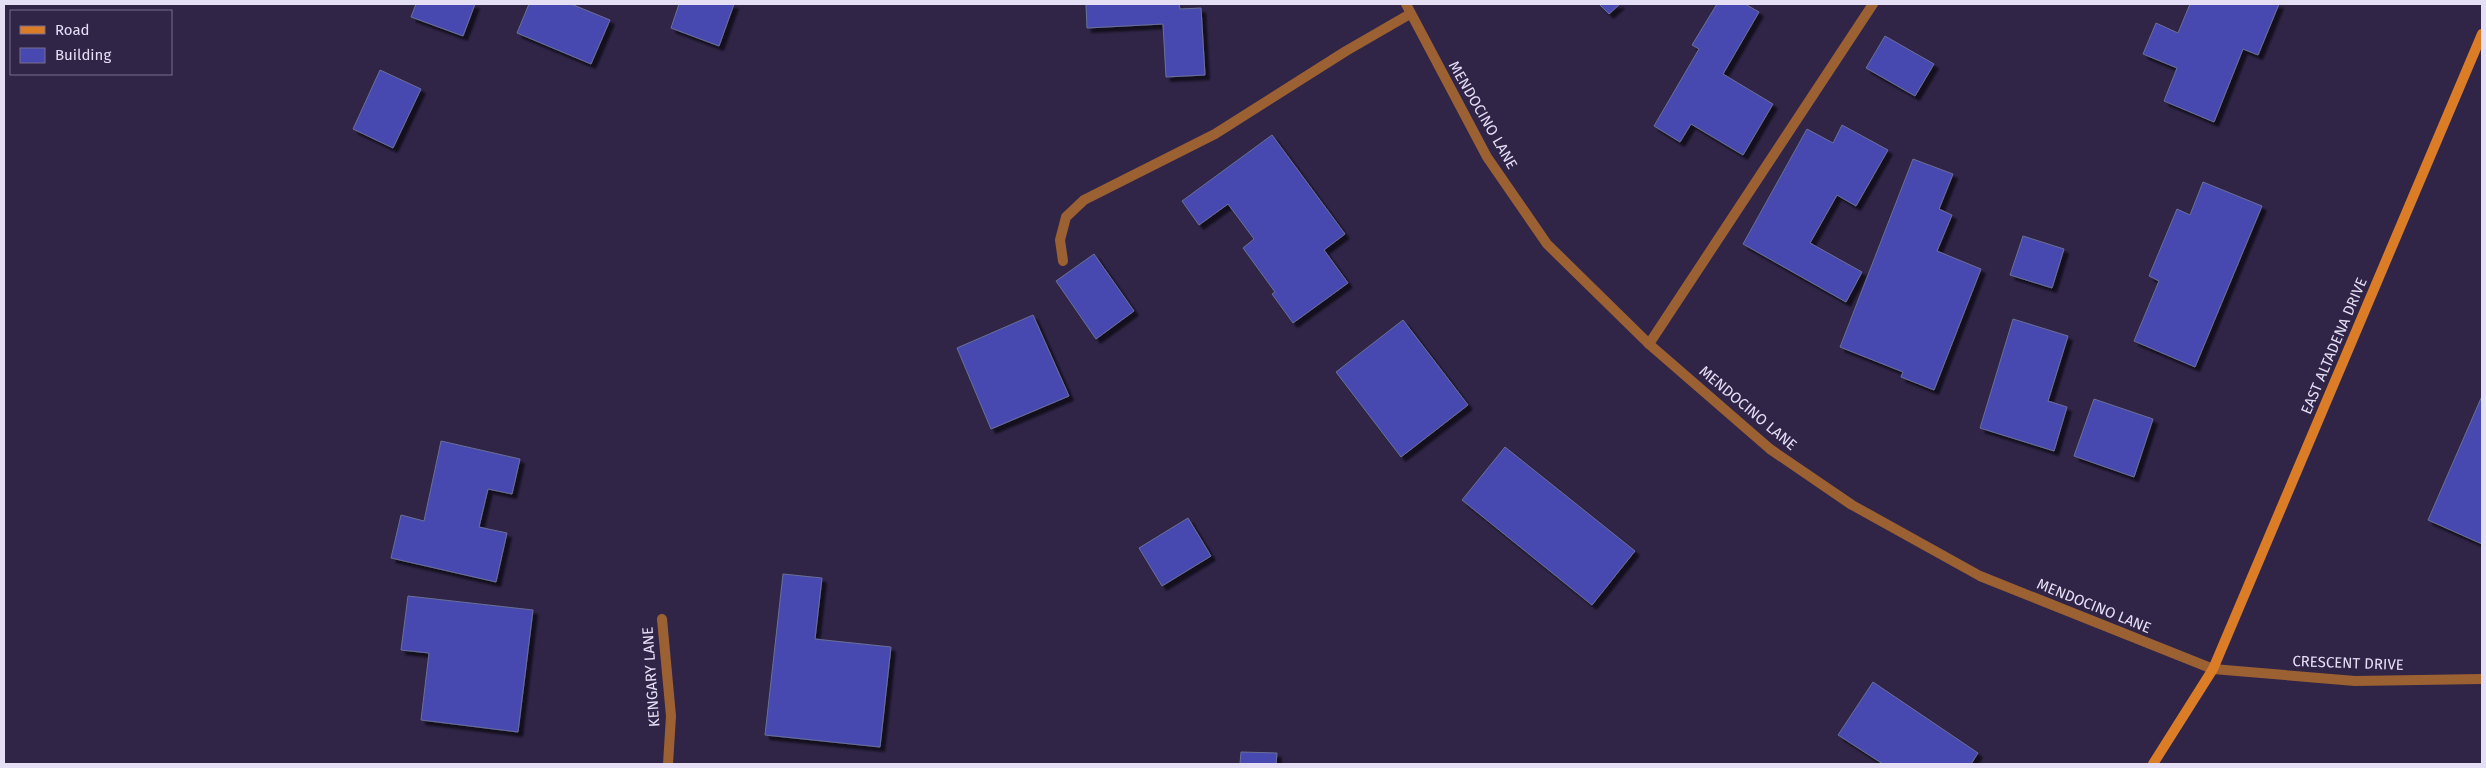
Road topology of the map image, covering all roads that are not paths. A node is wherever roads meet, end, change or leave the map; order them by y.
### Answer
1 (1406, 4) edge
2 (1873, 4) edge
3 (1410, 14) junction
4 (2482, 34) edge
5 (1063, 261) dead end
6 (1649, 344) junction
7 (662, 619) dead end
8 (2213, 669) junction
9 (2482, 679) edge
10 (668, 764) edge
11 (2153, 764) edge

1 - 3 street, MENDOCINO LANE
2 - 6 street
3 - 5 street
3 - 6 street, MENDOCINO LANE
4 - 8 main road, EAST ALTADENA DRIVE
6 - 8 street, MENDOCINO LANE
7 - 10 street, KENGARY LANE
8 - 9 street, CRESCENT DRIVE
8 - 11 main road, EAST ALTADENA DRIVE

